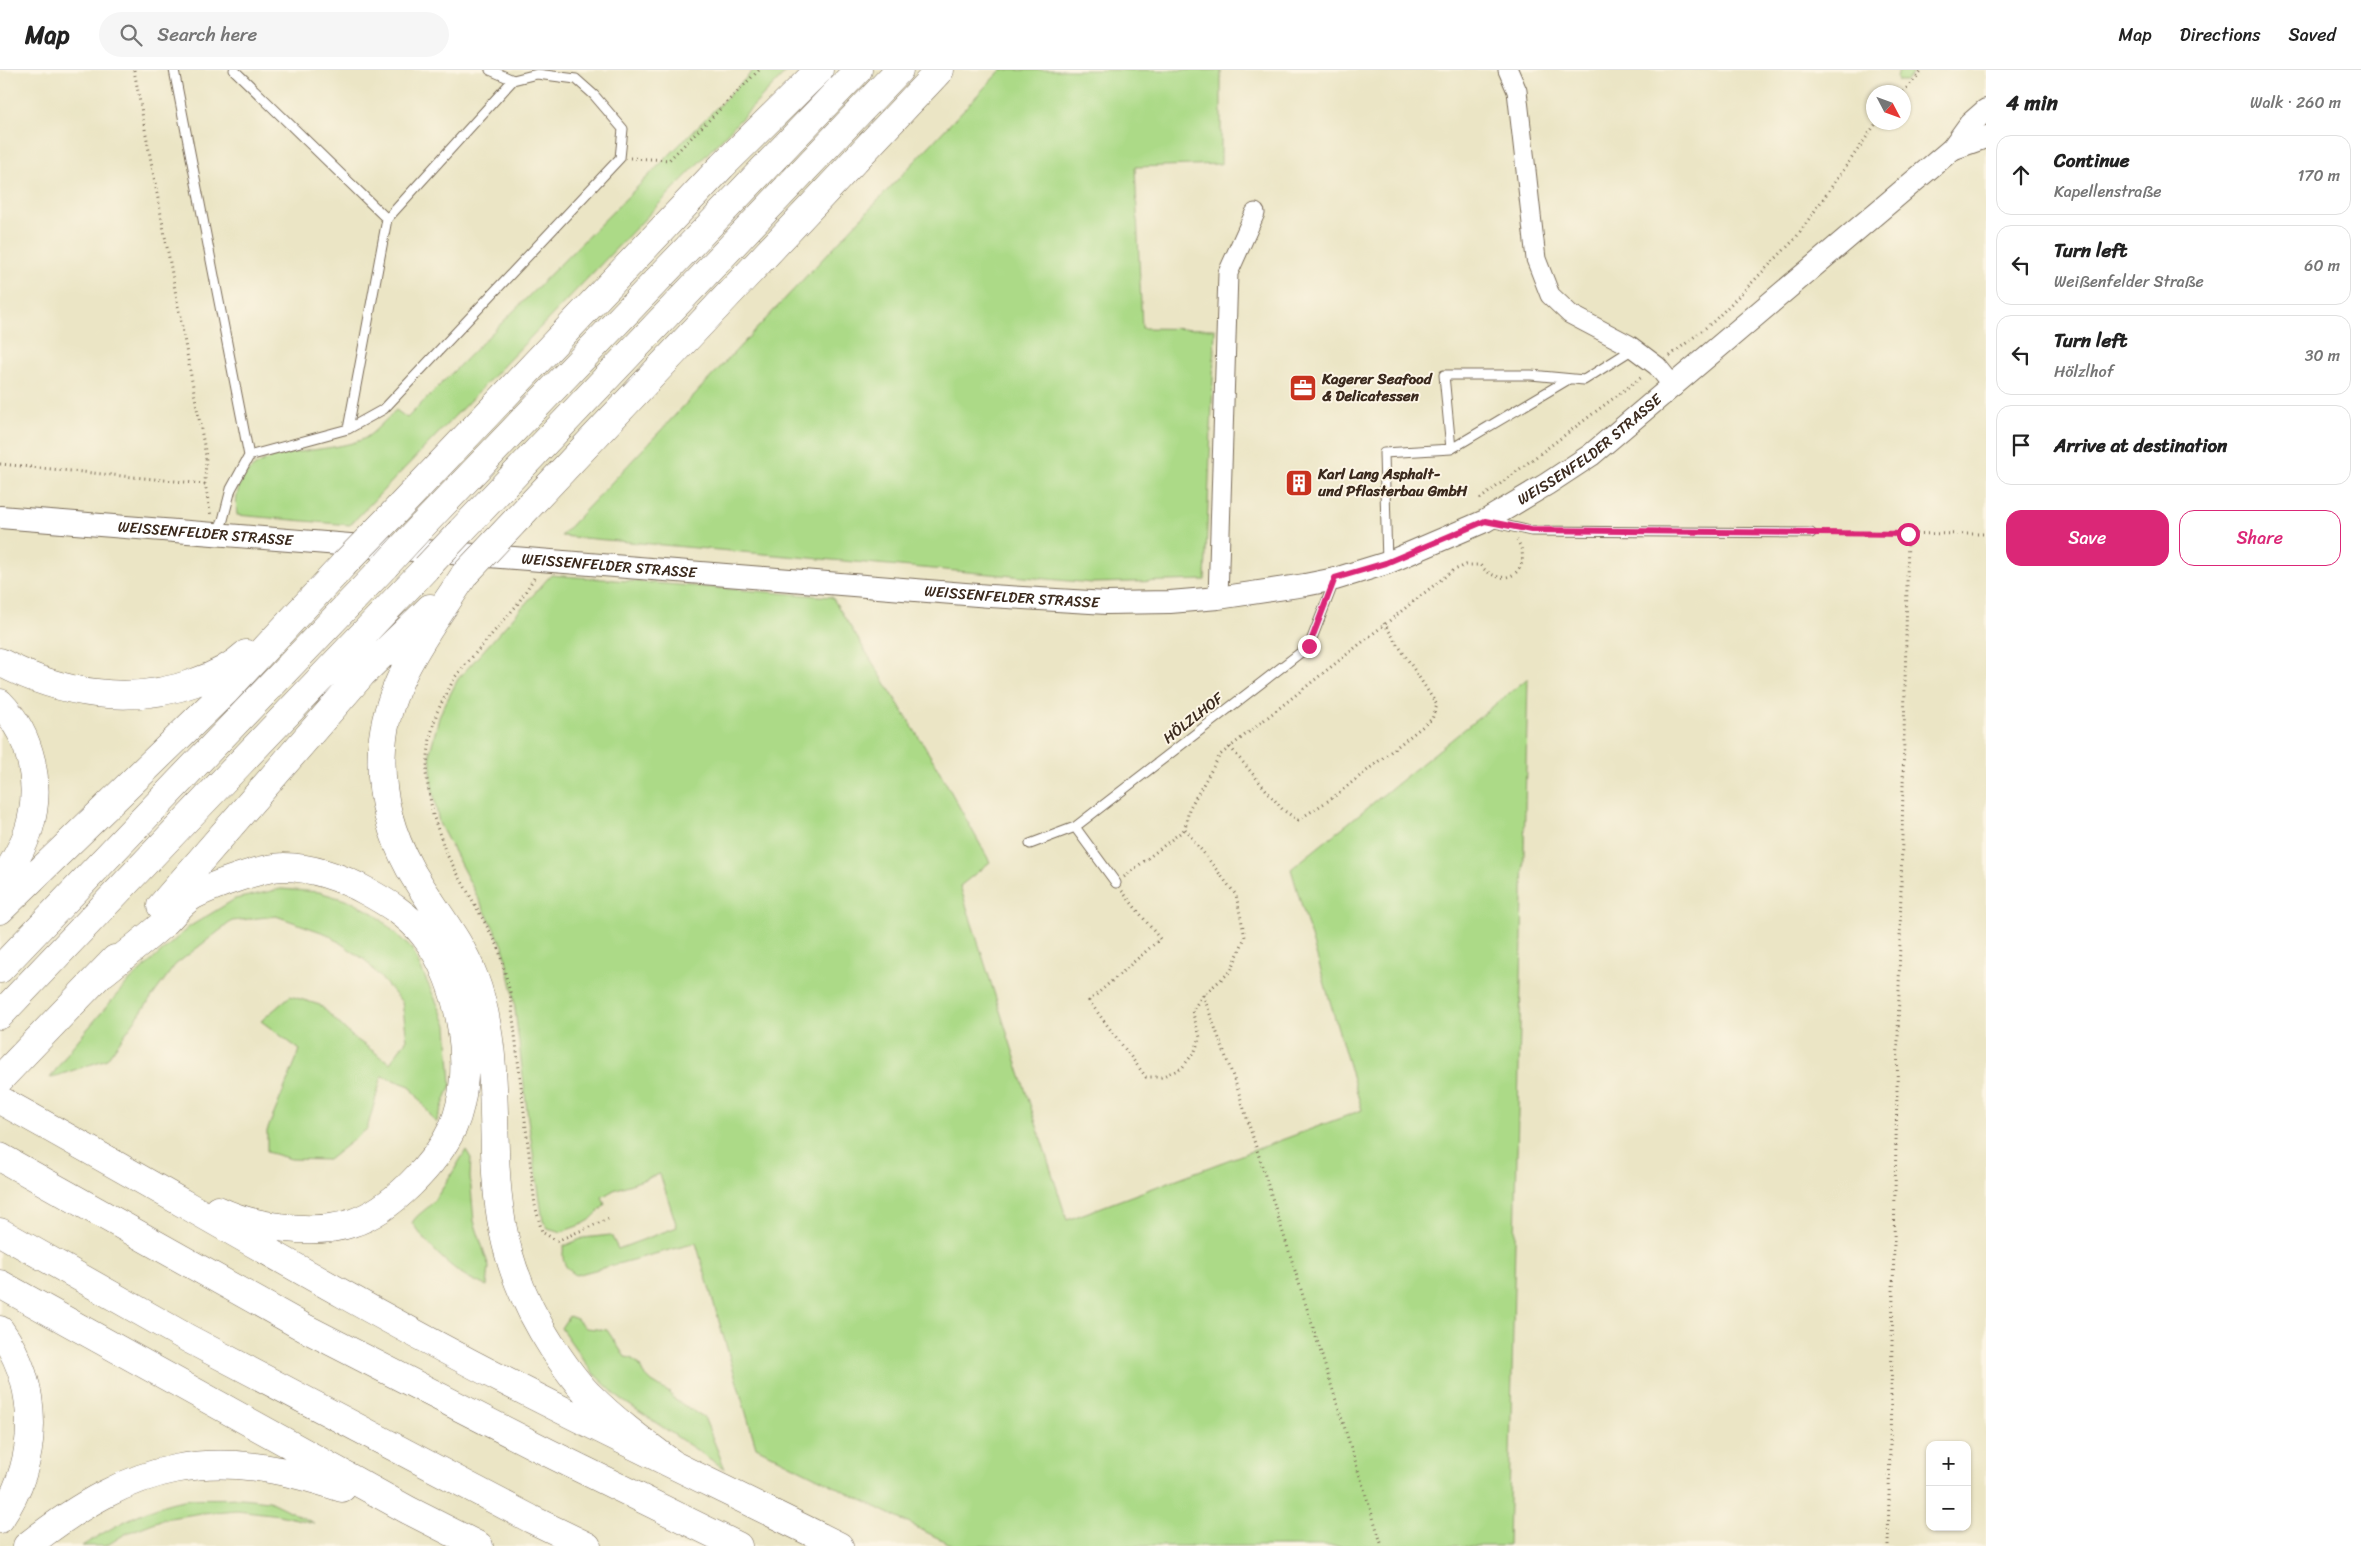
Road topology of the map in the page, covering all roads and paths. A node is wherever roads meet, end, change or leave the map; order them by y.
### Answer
1 (134, 70) edge
2 (174, 70) edge
3 (234, 70) edge
4 (490, 70) edge
5 (759, 70) edge
6 (819, 70) edge
7 (858, 70) edge
8 (900, 70) edge
9 (940, 70) edge
10 (960, 70) edge
11 (1508, 70) edge
12 (1923, 70) edge
13 (512, 80) junction
14 (1909, 85) edge
15 (1986, 110) edge
16 (889, 121) junction
17 (1986, 137) edge
18 (1952, 149) junction
19 (620, 158) junction
20 (1255, 213) dead end
21 (388, 219) junction
22 (1633, 349) junction
23 (1569, 379) junction
24 (1674, 387) junction
25 (348, 429) junction
26 (1451, 448) junction
27 (249, 456) junction
28 (0, 464) edge
29 (206, 484) junction
30 (0, 517) edge
31 (1485, 521) junction
32 (1811, 533) joint
33 (1908, 534) junction
34 (1986, 534) edge
35 (1514, 535) dead end
36 (216, 536) junction
37 (540, 561) junction
38 (1386, 563) junction
39 (465, 574) junction
40 (1335, 578) junction
41 (1218, 598) junction
42 (303, 608) junction
43 (1384, 623) junction
44 (0, 662) edge
45 (0, 703) edge
46 (1230, 746) junction
47 (1075, 827) junction
48 (1185, 829) junction
49 (1030, 844) dead end
50 (1116, 883) junction
51 (0, 884) edge
52 (0, 910) edge
53 (0, 969) edge
54 (103, 973) junction
55 (1203, 995) junction
56 (0, 1015) edge
57 (6, 1073) edge
58 (0, 1100) edge
59 (0, 1158) edge
60 (155, 1186) junction
61 (608, 1219) dead end
62 (0, 1232) edge
63 (0, 1284) edge
64 (0, 1330) edge
65 (673, 1464) junction
66 (408, 1510) junction
67 (0, 1519) edge
68 (27, 1546) edge
69 (479, 1546) edge
70 (587, 1546) edge
71 (738, 1546) edge
72 (839, 1546) edge
73 (1382, 1546) edge
74 (1888, 1546) edge

1 - 29 path
2 - 27 lane
3 - 21 lane
4 - 13 lane
5 - 19 path
6 - 42 highway, bridge
7 - 53 highway, bridge
8 - 56 highway, bridge
9 - 16 highway
10 - 16 highway
11 - 22 street, WEISSENFELDER STRASSE
12 - 14 path
13 - 19 lane
13 - 21 lane
15 - 18 street, WEISSENFELDER STRASSE
16 - 39 highway, bridge
17 - 18 street, WEISSENFELDER STRASSE
18 - 24 street, WEISSENFELDER STRASSE
19 - 25 lane
20 - 41 street
21 - 25 lane
22 - 23 lane
22 - 24 street, WEISSENFELDER STRASSE
23 - 26 lane
23 - 26 lane
24 - 31 street, WEISSENFELDER STRASSE
25 - 27 lane
26 - 38 lane
27 - 36 lane
28 - 29 path
29 - 36 path
30 - 36 street, WEISSENFELDER STRASSE
31 - 32 lane
31 - 38 street, WEISSENFELDER STRASSE
32 - 33 path
33 - 34 path
33 - 74 path
35 - 43 path
36 - 37 street, WEISSENFELDER STRASSE
37 - 41 street, WEISSENFELDER STRASSE
37 - 61 path
38 - 40 street, WEISSENFELDER STRASSE
39 - 54 highway
39 - 65 highway
40 - 41 street, WEISSENFELDER STRASSE
40 - 47 lane, HÖLZLHOF
42 - 44 highway
42 - 52 highway
43 - 46 path
43 - 46 path
45 - 51 highway
46 - 48 path
47 - 49 lane, HÖLZLHOF
47 - 50 lane
48 - 50 path
48 - 55 path
50 - 55 path
54 - 57 highway
54 - 60 highway
55 - 73 path
58 - 60 highway
59 - 71 highway
60 - 65 highway
62 - 70 highway
63 - 66 highway
64 - 67 highway
65 - 72 highway
66 - 68 highway
66 - 69 highway

